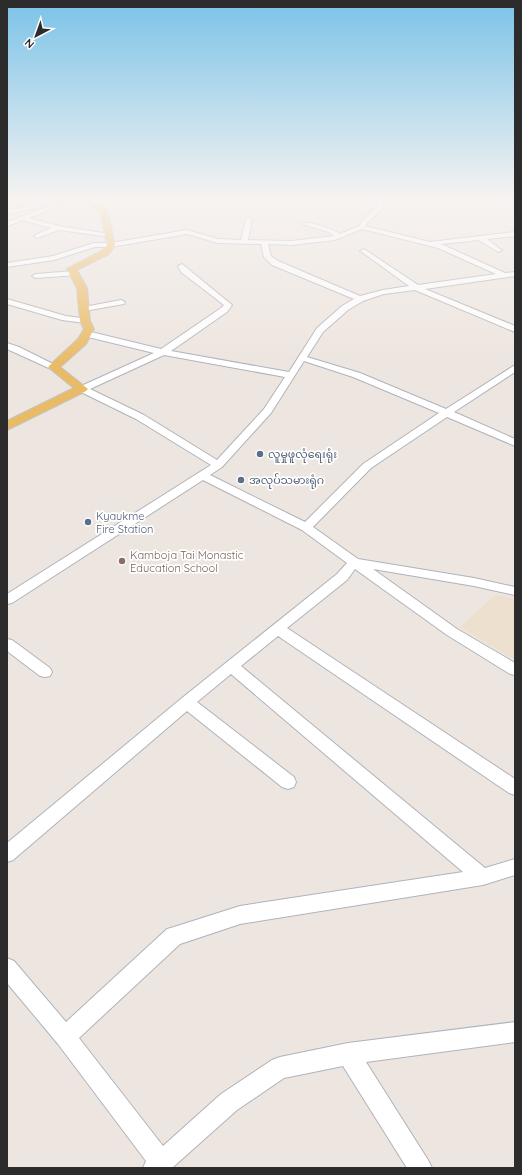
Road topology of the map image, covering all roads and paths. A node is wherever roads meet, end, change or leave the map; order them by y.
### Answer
1 (67, 254) edge
2 (103, 254) edge
3 (267, 254) edge
4 (368, 254) edge
5 (459, 254) edge
6 (7, 265) edge
7 (182, 266) dead end
8 (74, 273) junction
9 (510, 275) edge
10 (36, 276) dead end
11 (417, 288) junction
12 (360, 299) junction
13 (7, 301) edge
14 (122, 302) dead end
15 (84, 309) junction
16 (85, 321) junction
17 (515, 329) edge
18 (87, 334) junction
19 (7, 346) edge
20 (162, 352) junction
21 (302, 358) junction
22 (54, 367) junction
23 (515, 368) edge
24 (291, 375) junction
25 (82, 389) junction
26 (446, 413) junction
27 (7, 426) edge
28 (515, 442) edge
29 (218, 465) junction
30 (202, 475) junction
31 (306, 527) junction
32 (354, 562) junction
33 (515, 591) edge
34 (7, 600) edge
35 (278, 629) junction
36 (7, 644) edge
37 (232, 667) junction
38 (515, 670) edge
39 (45, 672) dead end
40 (187, 702) junction
41 (288, 782) dead end
42 (515, 788) edge
43 (7, 854) edge
44 (515, 867) edge
45 (483, 877) junction
46 (7, 968) edge
47 (515, 1032) edge
48 (65, 1037) junction
49 (348, 1054) junction
50 (158, 1165) edge
51 (420, 1168) edge

1 - 6 street
2 - 8 main road
3 - 12 street
4 - 11 street
5 - 9 street
7 - 20 street
8 - 10 street
8 - 15 main road
9 - 11 street
11 - 12 street
11 - 17 street
12 - 21 street
13 - 16 street
14 - 15 street
15 - 16 main road
16 - 18 main road
18 - 20 street
18 - 22 main road
19 - 22 street
20 - 24 street
20 - 25 street
21 - 24 street
21 - 26 street
22 - 25 main road
23 - 26 street
24 - 29 street
25 - 27 main road
25 - 29 street
26 - 28 street
26 - 31 street
29 - 30 street
30 - 31 street
30 - 34 street
31 - 32 street
32 - 33 street
32 - 35 street
32 - 38 street
35 - 37 street
35 - 42 street
36 - 39 street
37 - 40 street
37 - 45 street
40 - 41 street
40 - 43 street
44 - 45 street
45 - 48 street
46 - 48 street
47 - 49 street
48 - 50 street
49 - 50 street
49 - 51 street

